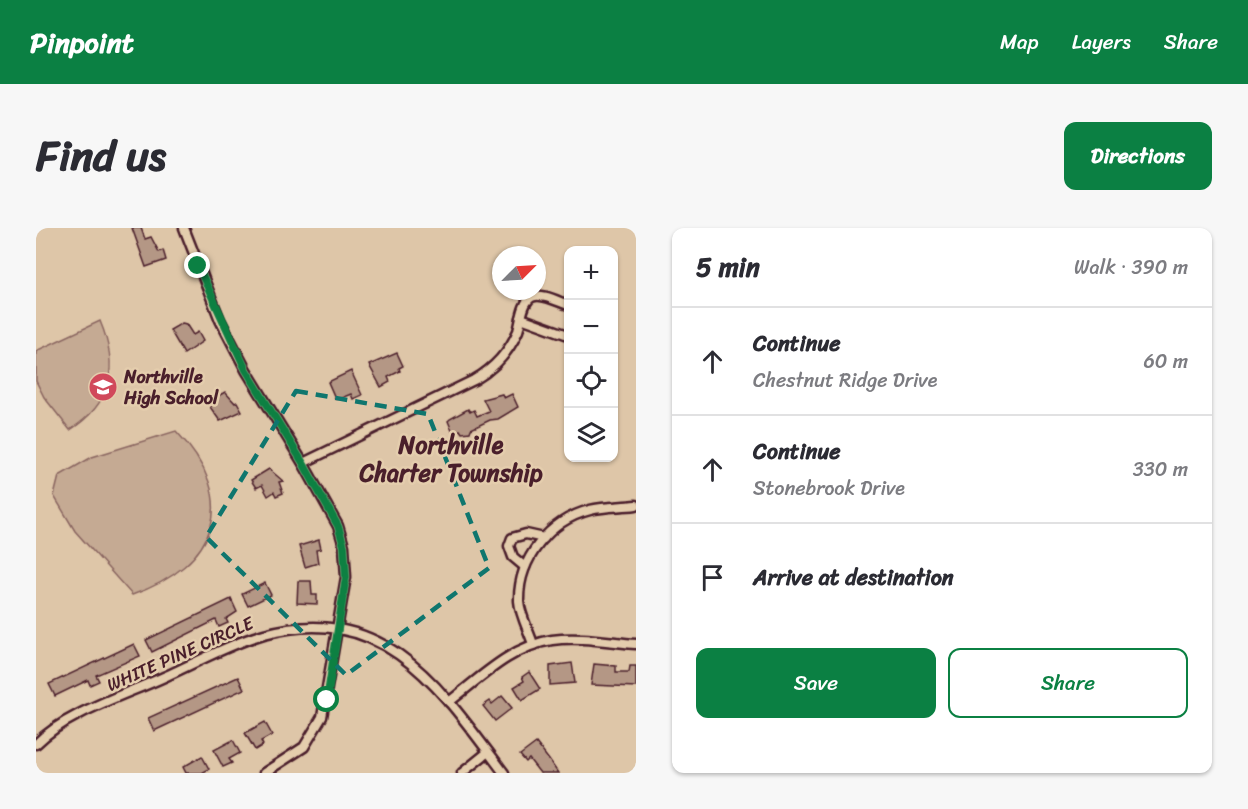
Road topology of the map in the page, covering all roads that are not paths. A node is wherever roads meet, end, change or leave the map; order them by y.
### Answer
1 (184, 228) edge
2 (564, 304) edge
3 (521, 318) junction
4 (564, 334) edge
5 (303, 463) junction
6 (636, 505) edge
7 (544, 538) junction
8 (525, 567) junction
9 (337, 628) junction
10 (533, 644) junction
11 (636, 644) edge
12 (449, 702) junction
13 (36, 744) edge
14 (488, 752) junction
15 (264, 773) edge
16 (462, 773) edge
17 (504, 773) edge

1 - 5 street
2 - 3 street
3 - 4 street
3 - 5 street
5 - 9 street
6 - 7 street
7 - 8 street
7 - 8 street
8 - 10 street
9 - 12 street, WHITE PINE CIRCLE
9 - 13 street, WHITE PINE CIRCLE
9 - 15 street
10 - 11 street
10 - 12 street
12 - 14 street, WHITE PINE CIRCLE
14 - 16 street
14 - 17 street, WHITE PINE CIRCLE

